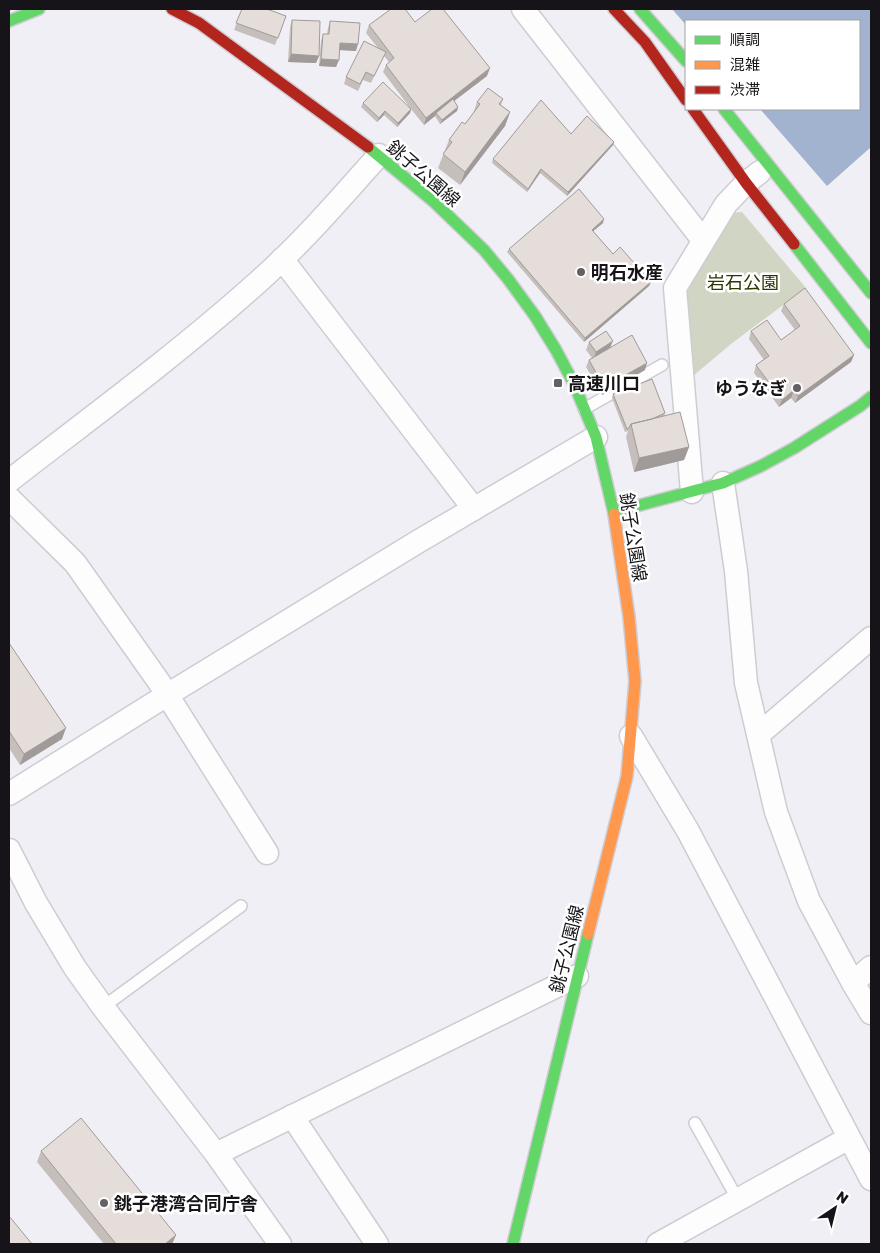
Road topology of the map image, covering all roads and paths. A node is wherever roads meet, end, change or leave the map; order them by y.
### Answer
1 (39, 9) edge
2 (172, 9) edge
3 (523, 9) edge
4 (614, 9) edge
5 (640, 9) edge
6 (9, 21) edge
7 (685, 60) edge
8 (685, 99) edge
9 (694, 110) edge
10 (725, 110) edge
11 (379, 155) junction
12 (768, 166) junction
13 (746, 183) junction
14 (703, 240) junction
15 (282, 259) junction
16 (871, 293) edge
17 (871, 343) edge
18 (662, 365) dead end
19 (871, 397) edge
20 (584, 409) junction
21 (596, 437) junction
22 (9, 481) edge
23 (723, 483) junction
24 (692, 492) junction
25 (9, 498) edge
26 (474, 508) junction
27 (614, 512) junction
28 (870, 643) edge
29 (167, 695) junction
30 (758, 735) junction
31 (631, 736) junction
32 (9, 794) edge
33 (9, 850) edge
34 (267, 853) dead end
35 (241, 906) dead end
36 (871, 967) edge
37 (577, 976) junction
38 (853, 983) junction
39 (103, 1007) junction
40 (871, 1013) edge
41 (292, 1116) junction
42 (695, 1123) dead end
43 (849, 1138) junction
44 (216, 1154) junction
45 (871, 1179) edge
46 (738, 1200) junction
47 (269, 1241) edge
48 (377, 1244) edge
49 (513, 1244) edge
50 (658, 1244) edge

1 - 6 main road
2 - 11 main road, 銚子公園線
3 - 14 street
4 - 8 main road
5 - 7 main road
9 - 13 main road
10 - 12 main road
11 - 15 street
11 - 20 main road, 銚子公園線
12 - 13 street
12 - 16 main road
13 - 14 street
13 - 17 main road
14 - 24 street
15 - 22 street
15 - 26 street
18 - 20 lane
19 - 23 main road
20 - 21 main road, 銚子公園線
21 - 26 street
21 - 27 main road, 銚子公園線
23 - 24 main road
23 - 30 street
24 - 27 main road
25 - 29 street
26 - 29 street
27 - 31 main road, 銚子公園線
28 - 30 street
29 - 32 street
29 - 34 street
30 - 38 street
31 - 37 main road, 銚子公園線
31 - 43 street
33 - 39 street
35 - 39 lane
36 - 38 street
37 - 41 street
37 - 49 main road, 銚子公園線
38 - 40 street
39 - 44 street
41 - 44 street
41 - 48 street
42 - 46 lane
43 - 45 street
43 - 46 street
44 - 47 street
46 - 50 street

